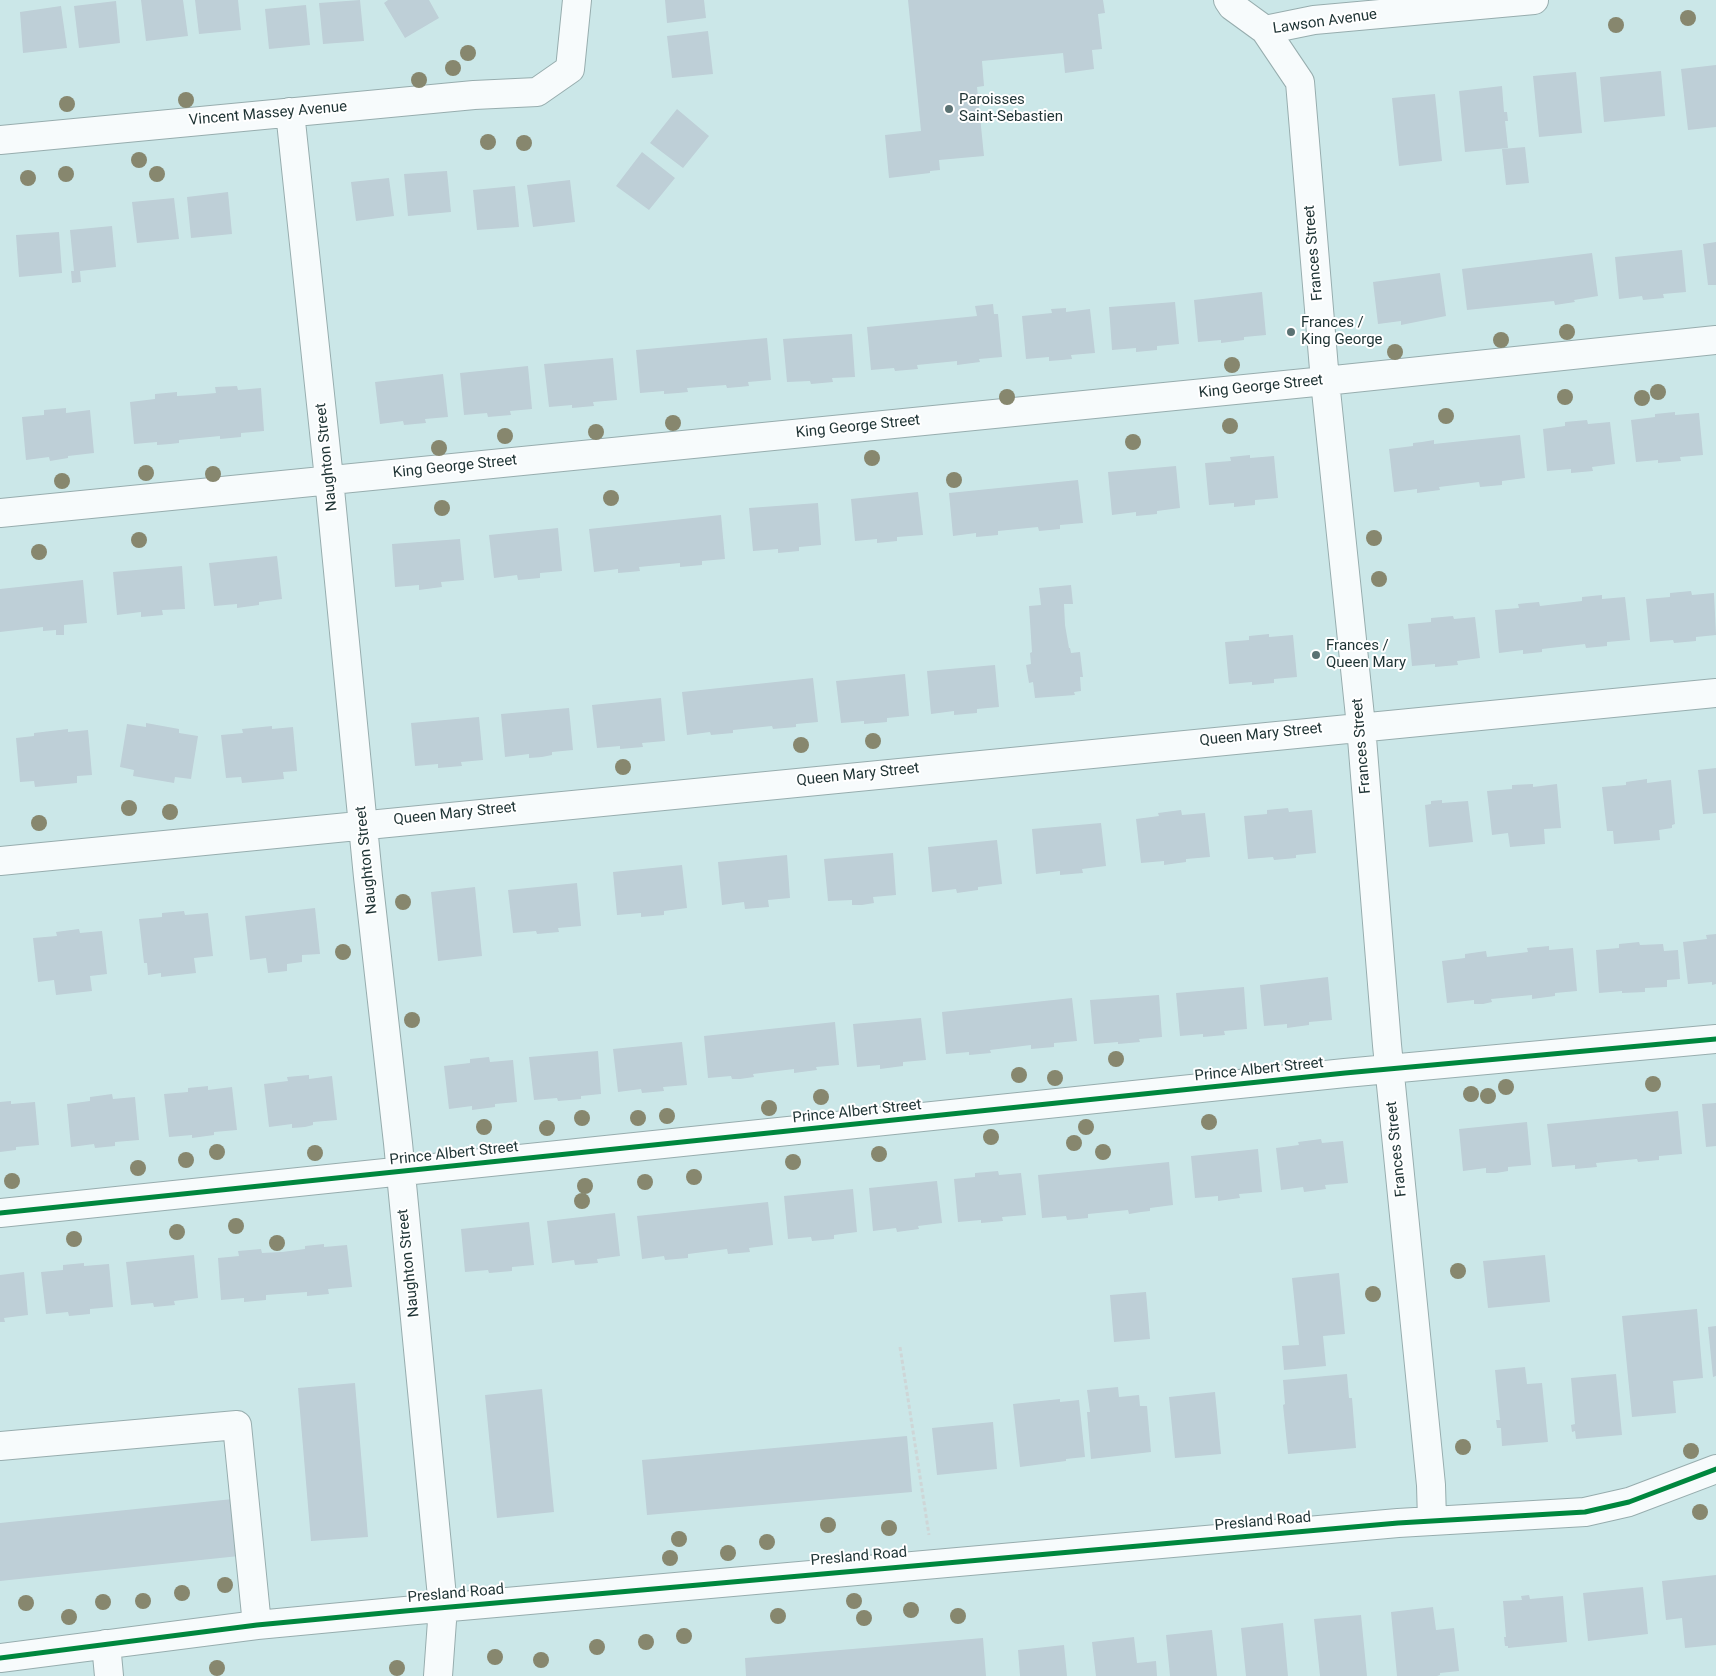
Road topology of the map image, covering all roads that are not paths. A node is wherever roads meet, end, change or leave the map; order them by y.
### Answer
1 (577, 0) edge
2 (1228, 0) edge
3 (1534, 0) edge
4 (1265, 30) junction
5 (290, 112) junction
6 (0, 140) edge
7 (1716, 340) edge
8 (1325, 381) junction
9 (329, 479) junction
10 (0, 513) edge
11 (1716, 692) edge
12 (1361, 726) junction
13 (363, 823) junction
14 (0, 861) edge
15 (1716, 1039) edge
16 (1389, 1069) junction
17 (400, 1172) junction
18 (0, 1213) edge
19 (0, 1446) edge
20 (1716, 1469) edge
21 (1432, 1520) junction
22 (443, 1608) junction
23 (257, 1625) junction
24 (106, 1644) junction
25 (0, 1658) edge
26 (109, 1676) edge
27 (438, 1676) edge

1 - 5 street, Vincent Massey Avenue
2 - 4 street, Frances Street
3 - 4 street, Lawson Avenue
4 - 8 street, Frances Street
5 - 6 street, Vincent Massey Avenue
5 - 9 street, Naughton Street
7 - 8 street, King George Street
8 - 9 street, King George Street
8 - 12 street, Frances Street
9 - 10 street, King George Street
9 - 13 street, Naughton Street
11 - 12 street, Queen Mary Street
12 - 13 street, Queen Mary Street
12 - 16 street, Frances Street
13 - 14 street, Queen Mary Street
13 - 17 street, Naughton Street
15 - 16 street, Prince Albert Street
16 - 17 street, Prince Albert Street
16 - 21 street, Frances Street
17 - 18 street, Prince Albert Street
17 - 22 street, Naughton Street
19 - 23 street
20 - 21 street, Presland Road
21 - 22 street, Presland Road
22 - 23 street, Presland Road
22 - 27 street, Naughton Street
23 - 24 street, Presland Road
24 - 25 street, Presland Road
24 - 26 street

